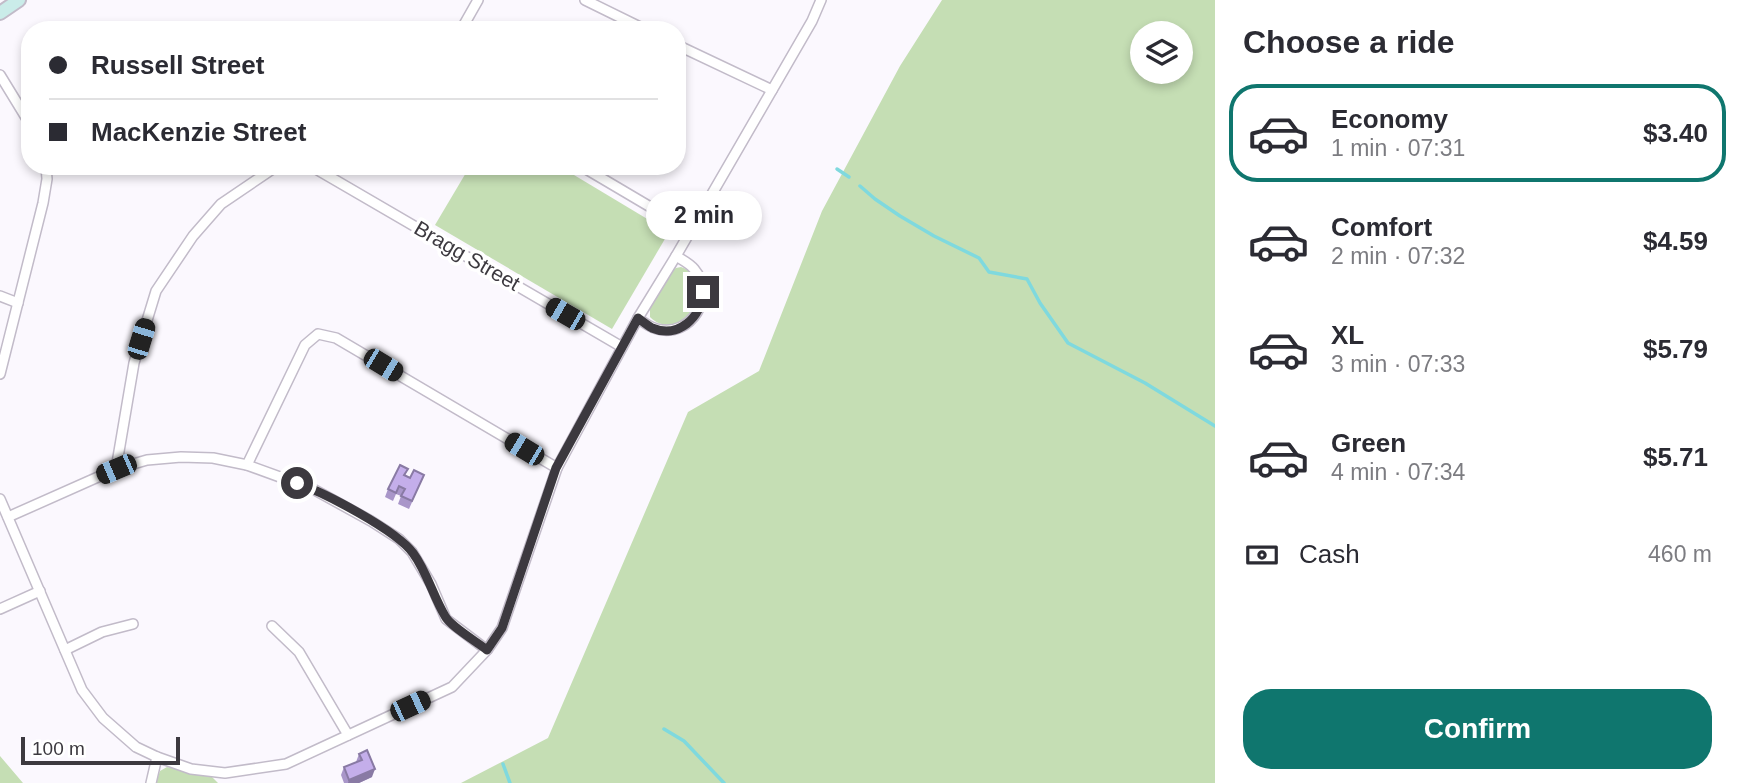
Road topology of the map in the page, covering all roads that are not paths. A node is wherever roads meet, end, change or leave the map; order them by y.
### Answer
1 (19, 0) edge
2 (478, 0) edge
3 (585, 0) edge
4 (821, 0) edge
5 (0, 12) edge
6 (466, 21) edge
7 (628, 21) edge
8 (686, 49) edge
9 (0, 75) edge
10 (772, 90) junction
11 (21, 109) edge
12 (47, 175) edge
13 (264, 175) edge
14 (326, 175) edge
15 (596, 175) edge
16 (691, 231) junction
17 (676, 256) junction
18 (0, 296) edge
19 (18, 303) junction
20 (638, 318) junction
21 (622, 347) junction
22 (0, 374) edge
23 (247, 465) junction
24 (556, 468) junction
25 (116, 469) junction
26 (0, 499) edge
27 (8, 517) junction
28 (40, 591) junction
29 (0, 609) edge
30 (134, 624) dead end
31 (272, 626) dead end
32 (65, 650) junction
33 (487, 650) junction
34 (348, 734) junction
35 (157, 757) junction
36 (225, 778) edge
37 (151, 783) edge

1 - 5 street
2 - 6 street
3 - 7 street
4 - 10 street
8 - 10 street
9 - 11 street
10 - 16 street
12 - 19 street
13 - 25 street
14 - 21 street, Bragg Street
15 - 16 street
16 - 17 street
17 - 20 street
17 - 20 street
18 - 19 street
19 - 22 street
20 - 21 street
21 - 24 street
23 - 24 street
23 - 25 street
23 - 33 street
24 - 33 street
25 - 27 street
26 - 27 street
27 - 28 street
28 - 29 street
28 - 32 street
30 - 32 street
31 - 34 street
32 - 35 street
33 - 34 street
34 - 36 street
35 - 36 street
35 - 37 street

